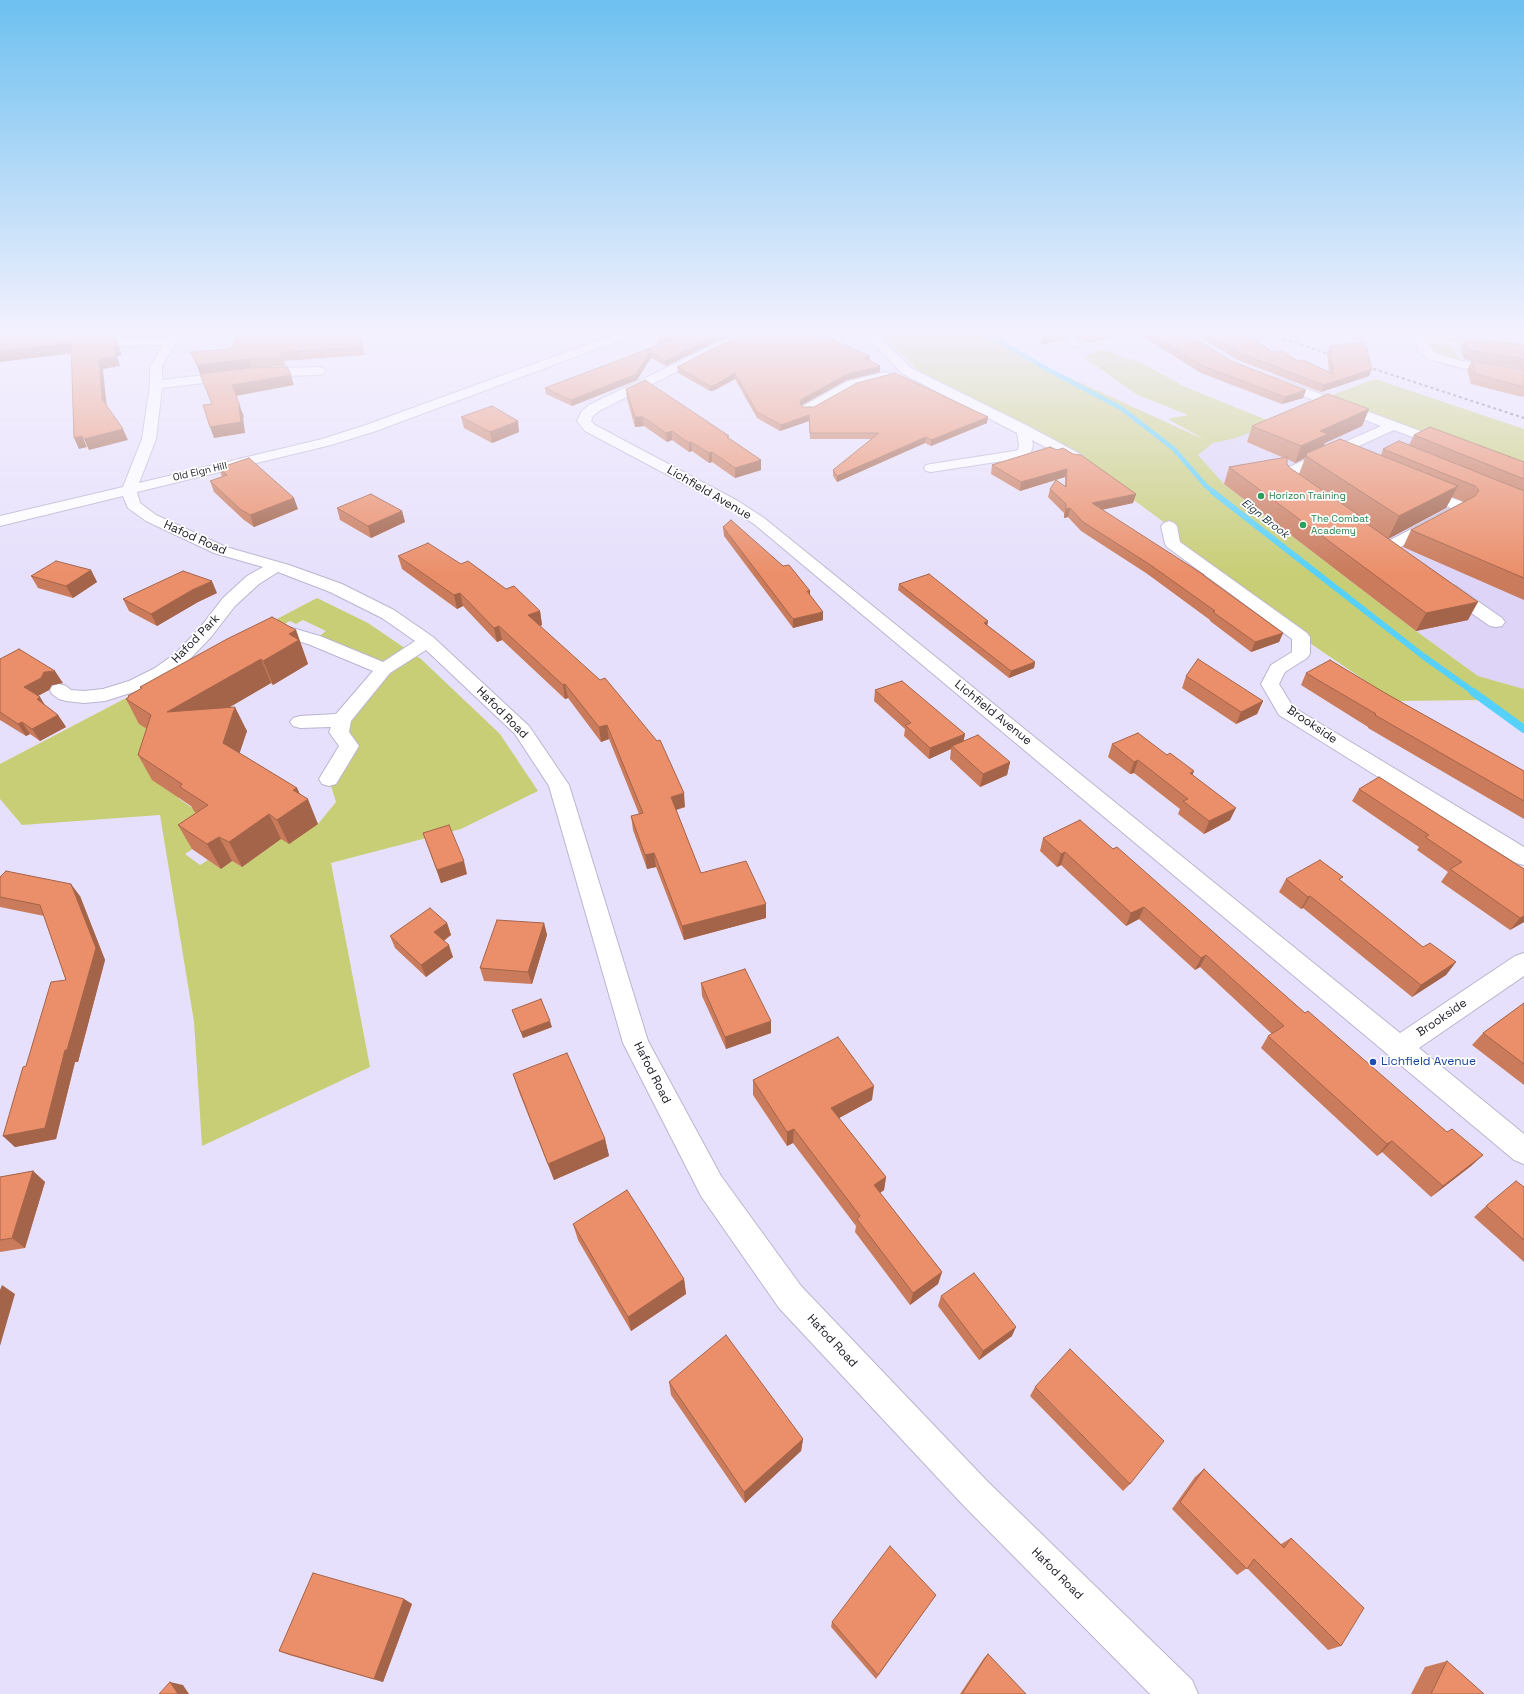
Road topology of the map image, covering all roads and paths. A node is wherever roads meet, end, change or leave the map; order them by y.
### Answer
1 (152, 414) edge
2 (410, 414) edge
3 (587, 414) edge
4 (993, 414) edge
5 (1361, 414) edge
6 (1392, 426) junction
7 (1023, 429) junction
8 (1362, 439) junction
9 (1377, 445) dead end
10 (1458, 450) edge
11 (1330, 453) junction
12 (1077, 458) edge
13 (1352, 462) edge
14 (931, 468) dead end
15 (1408, 485) edge
16 (129, 489) junction
17 (1315, 499) edge
18 (0, 520) edge
19 (1169, 526) dead end
20 (1374, 539) edge
21 (1387, 548) junction
22 (1400, 556) edge
23 (276, 566) junction
24 (1438, 582) edge
25 (1496, 622) dead end
26 (286, 632) edge
27 (427, 641) junction
28 (384, 669) junction
29 (59, 690) dead end
30 (342, 720) junction
31 (300, 722) dead end
32 (329, 779) dead end
33 (1524, 856) edge
34 (1524, 963) edge
35 (1400, 1047) junction
36 (1524, 1151) edge
37 (1178, 1694) edge

1 - 16 street
2 - 16 street, Old Eign Hill
3 - 35 street, Lichfield Avenue
4 - 7 street
5 - 6 street
6 - 8 street
6 - 10 street
7 - 12 street
7 - 14 street
8 - 9 street
8 - 11 street
11 - 13 street
11 - 17 street
15 - 21 street
16 - 18 street, Old Eign Hill
16 - 23 street, Hafod Road
19 - 33 street, Brookside
20 - 21 street
21 - 22 street
23 - 27 street, Hafod Road
23 - 29 street, Hafod Park
24 - 25 street
26 - 28 street
27 - 28 street
27 - 37 street, Hafod Road
28 - 30 street
30 - 31 street
30 - 32 street
34 - 35 street, Brookside
35 - 36 street, Lichfield Avenue

